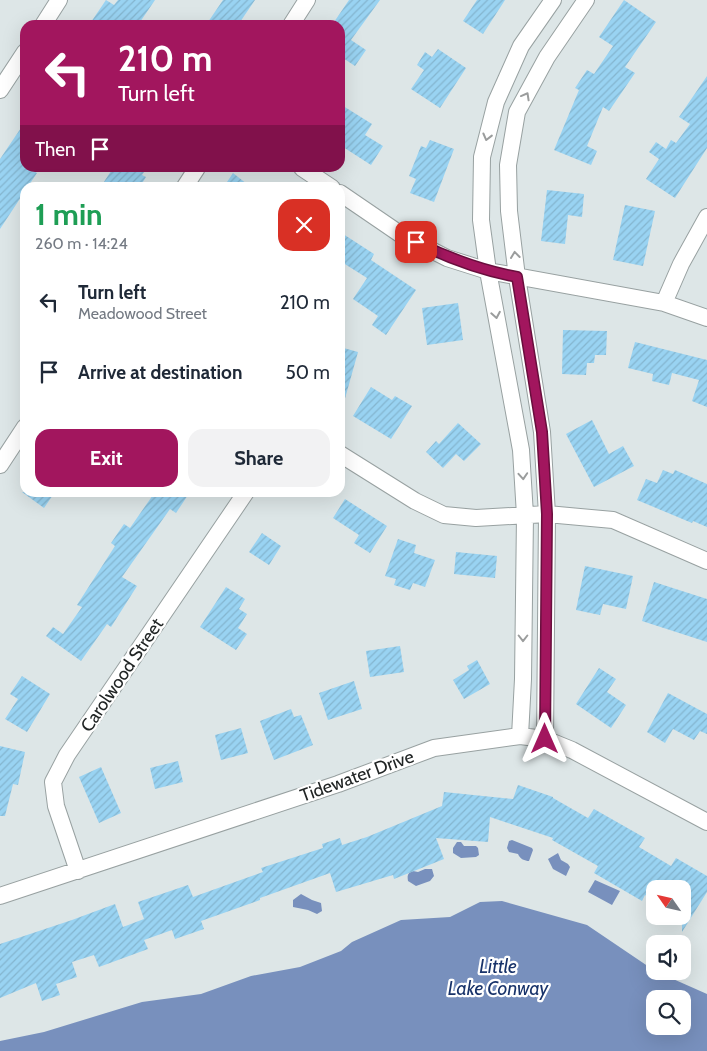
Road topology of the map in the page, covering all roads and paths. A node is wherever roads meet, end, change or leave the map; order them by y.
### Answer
1 (59, 0) edge
2 (307, 0) edge
3 (553, 0) edge
4 (586, 0) edge
5 (46, 20) edge
6 (294, 20) edge
7 (20, 60) edge
8 (0, 90) edge
9 (308, 172) edge
10 (323, 182) edge
11 (345, 196) edge
12 (707, 217) edge
13 (488, 271) junction
14 (517, 277) junction
15 (664, 303) junction
16 (707, 318) edge
17 (20, 435) edge
18 (345, 457) edge
19 (0, 465) edge
20 (243, 497) edge
21 (547, 514) junction
22 (525, 516) junction
23 (707, 560) edge
24 (520, 736) junction
25 (545, 739) junction
26 (707, 822) edge
27 (78, 871) junction
28 (0, 896) edge

1 - 5 street
2 - 6 street
3 -> 13 street
14 -> 4 street
7 - 8 street
9 - 10 street
11 - 13 street
12 - 15 street
13 - 14 street
13 -> 22 street
14 - 15 street
14 - 21 street
15 - 16 street
17 - 19 street
18 - 22 street
20 - 27 street, Carolwood Street
21 - 22 street
21 - 23 street
21 - 25 street
22 -> 24 street
24 - 25 street, Tidewater Drive
24 - 27 street, Tidewater Drive
25 - 26 street, Tidewater Drive
27 - 28 street, Tidewater Drive

